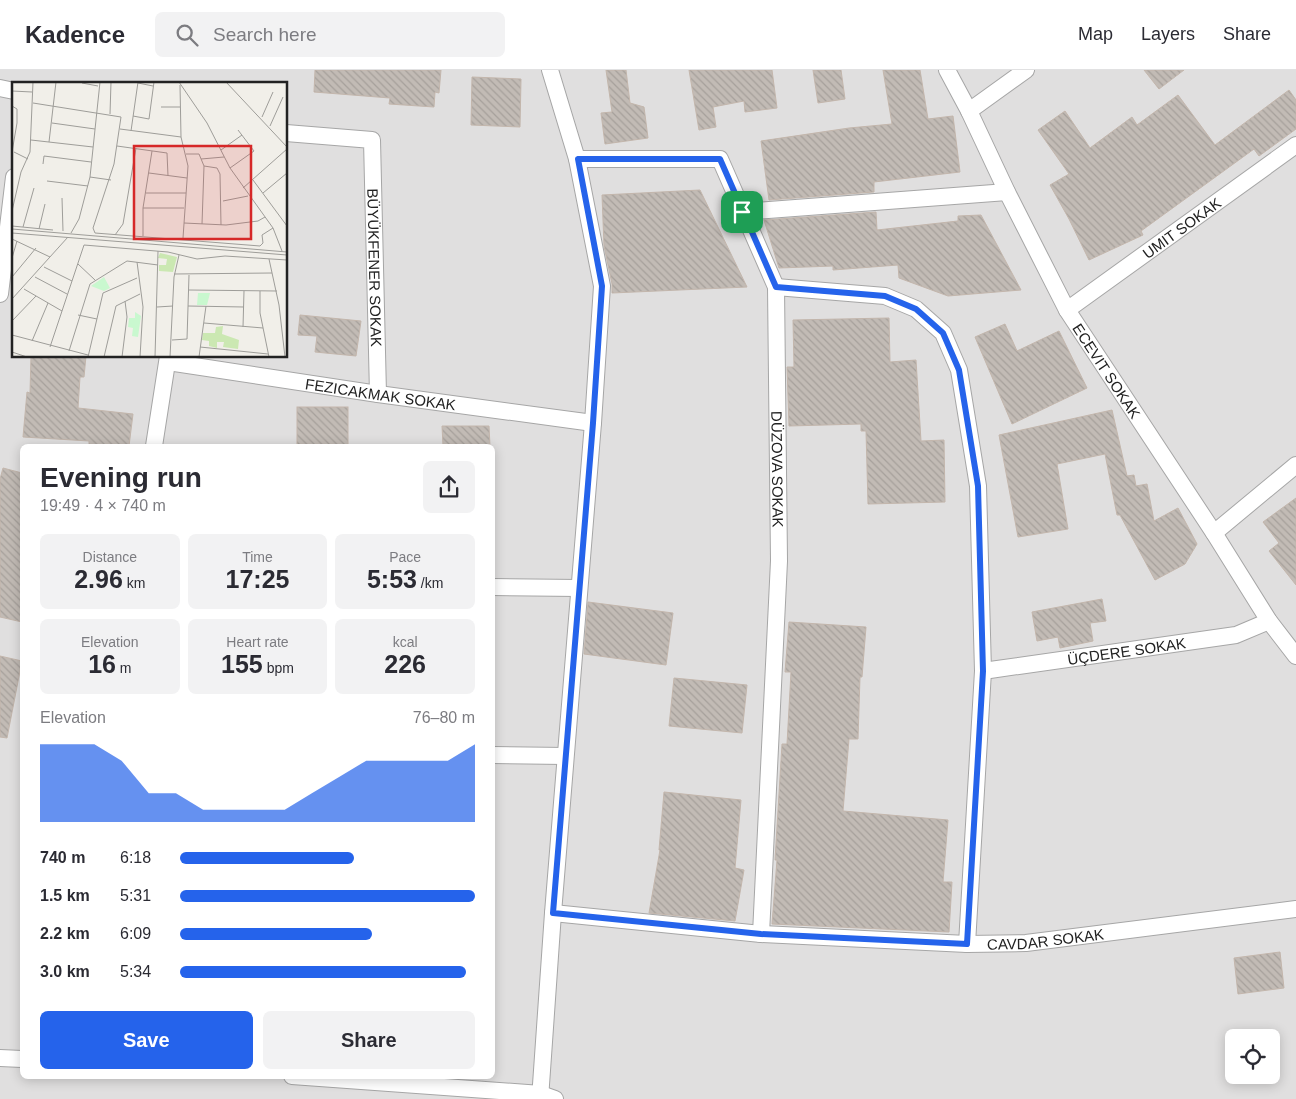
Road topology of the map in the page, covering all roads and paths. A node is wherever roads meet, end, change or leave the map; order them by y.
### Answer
1 (550, 70) edge
2 (947, 70) edge
3 (1026, 70) edge
4 (969, 111) junction
5 (288, 133) edge
6 (1296, 145) edge
7 (578, 159) junction
8 (1006, 192) junction
9 (12, 194) edge
10 (742, 212) junction
11 (776, 287) junction
12 (0, 294) edge
13 (1067, 310) junction
14 (168, 359) edge
15 (378, 394) junction
16 (593, 423) junction
17 (154, 444) edge
18 (1296, 465) edge
19 (1214, 533) junction
20 (495, 587) edge
21 (579, 588) junction
22 (1269, 621) junction
23 (1296, 656) edge
24 (983, 671) junction
25 (495, 754) edge
26 (565, 756) junction
27 (1296, 909) edge
28 (553, 913) junction
29 (761, 934) junction
30 (967, 944) junction
31 (0, 1058) edge
32 (20, 1059) edge
33 (328, 1079) edge
34 (546, 1097) edge

1 - 7 street
2 - 4 street, ECEVIT SOKAK
3 - 4 street
4 - 8 street, ECEVIT SOKAK
5 - 15 street, BÜYÜKFENER SOKAK
6 - 13 street, UMIT SOKAK
7 - 10 street, DÜZOVA SOKAK
7 - 16 street
8 - 10 street
8 - 13 street, ECEVIT SOKAK
9 - 12 street
10 - 11 street, DÜZOVA SOKAK
11 - 24 street
11 - 29 street, DÜZOVA SOKAK
13 - 19 street, ECEVIT SOKAK
14 - 15 street, FEZICAKMAK SOKAK
14 - 17 street
15 - 16 street, FEZICAKMAK SOKAK
16 - 21 street
18 - 19 street
19 - 22 street, ECEVIT SOKAK
20 - 21 street
21 - 26 street
22 - 23 street, ECEVIT SOKAK
22 - 24 street, ÜÇDERE SOKAK
24 - 30 street
25 - 26 street
26 - 28 street
27 - 30 street, CAVDAR SOKAK
28 - 29 street, CAVDAR SOKAK
28 - 34 street
29 - 30 street, CAVDAR SOKAK
31 - 32 street
33 - 34 street

